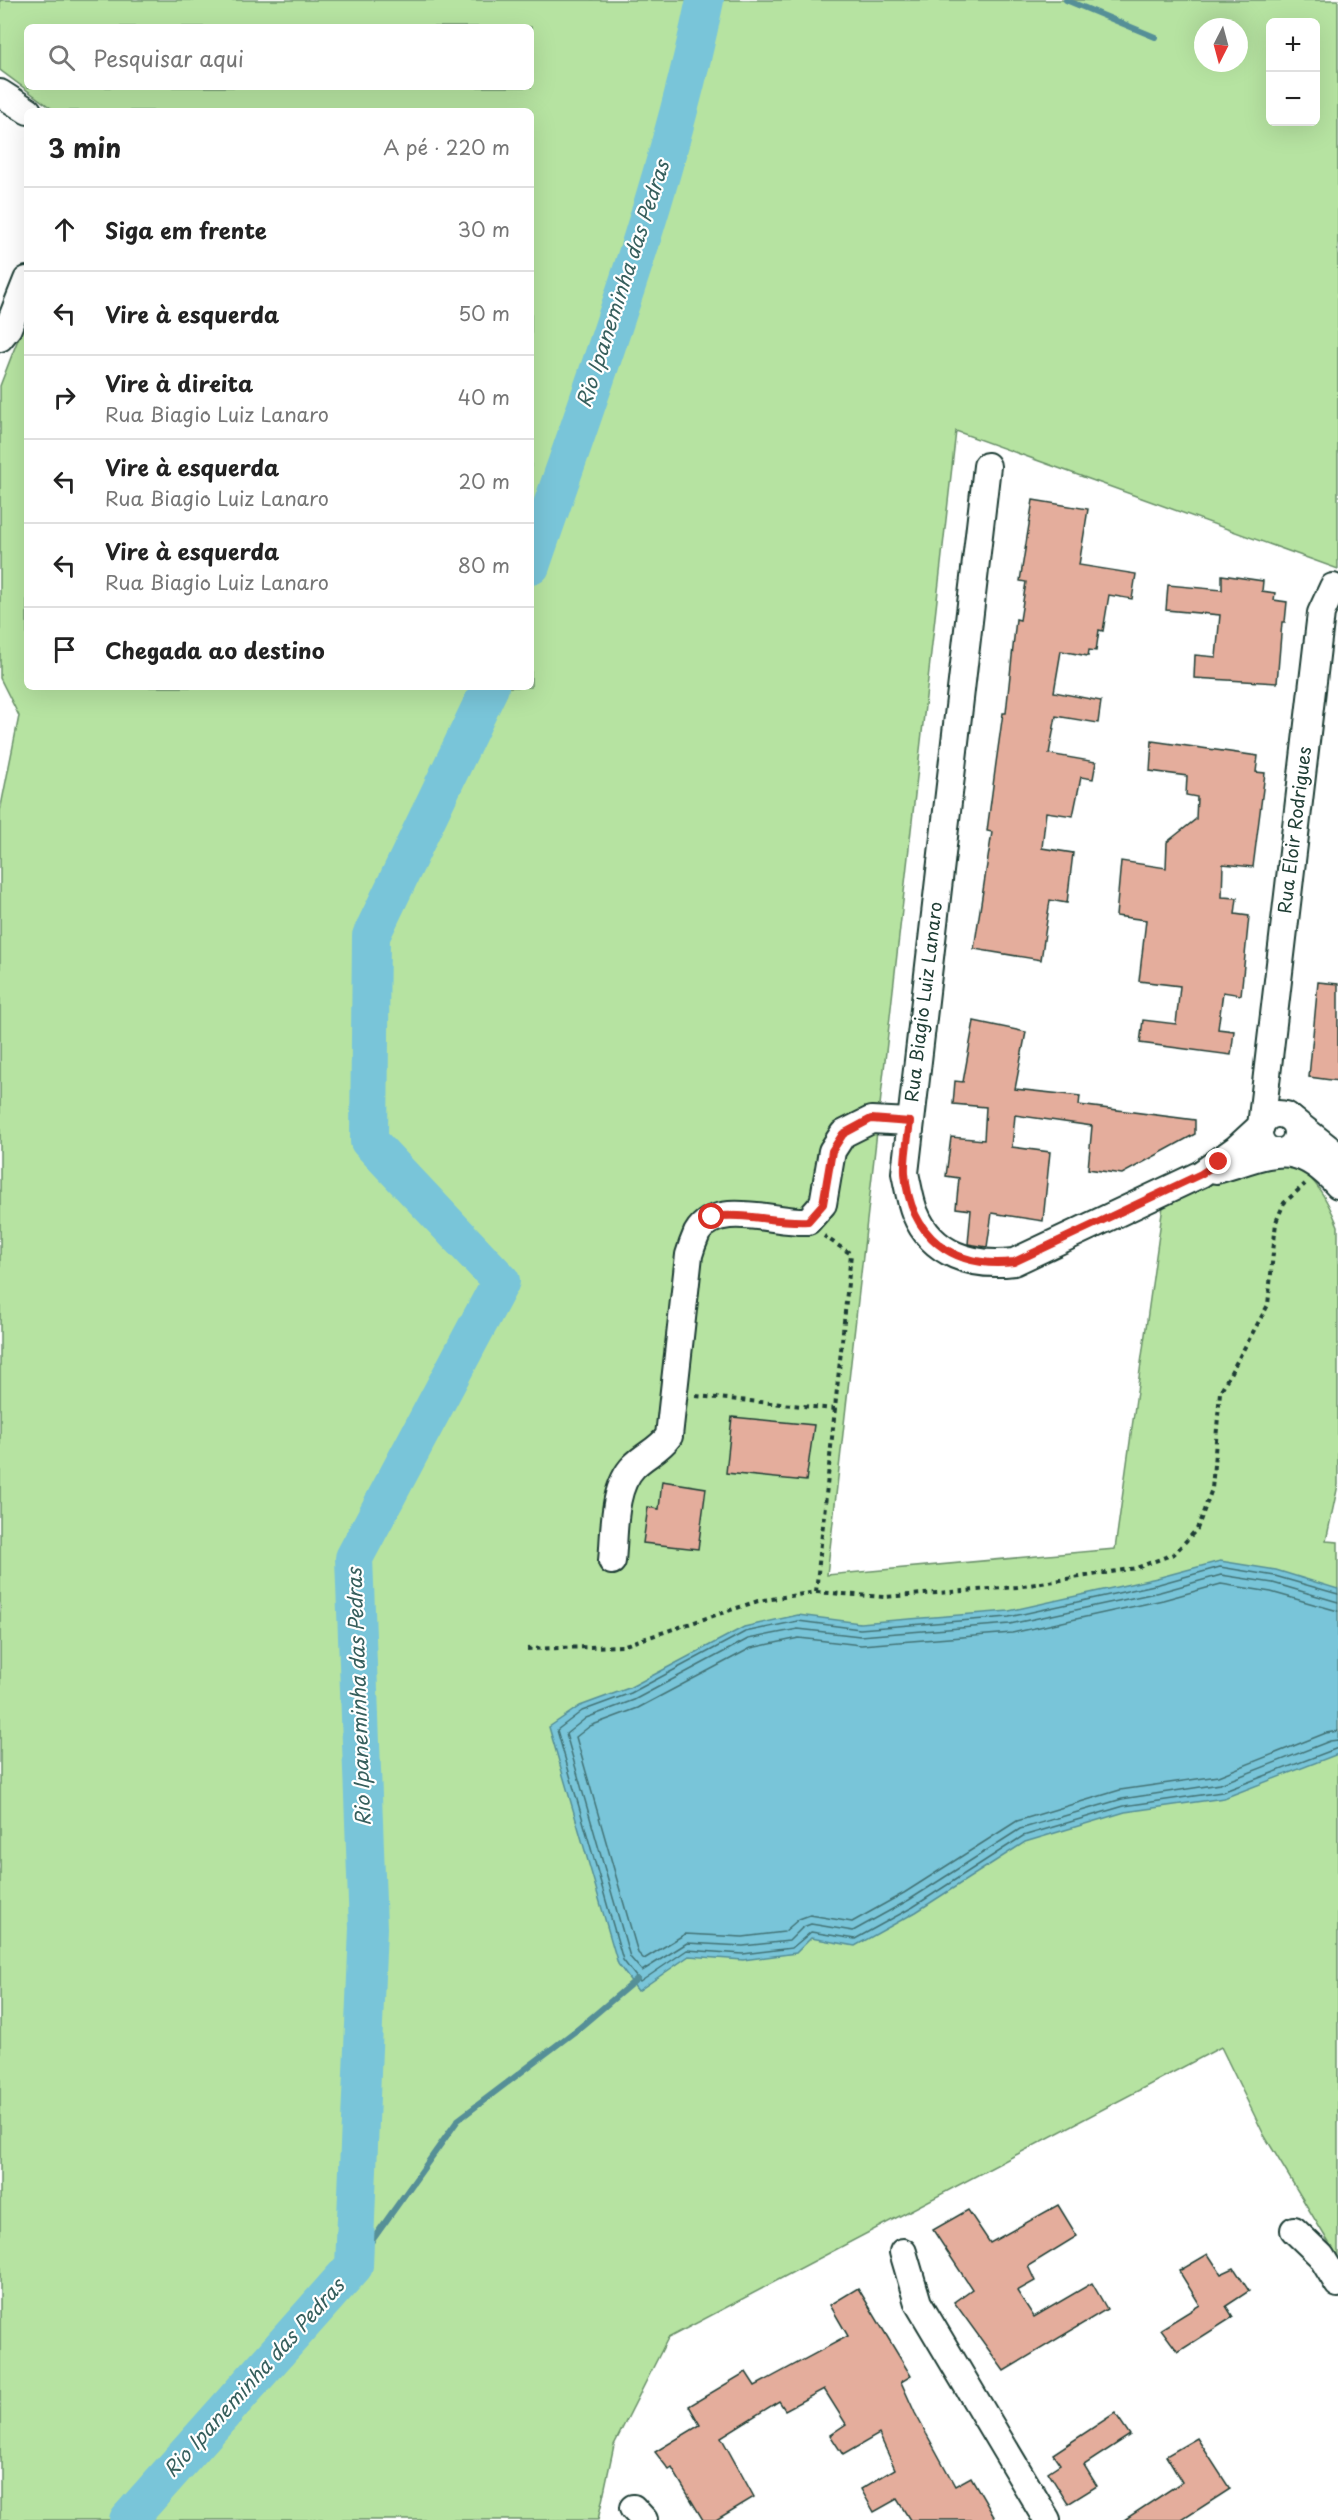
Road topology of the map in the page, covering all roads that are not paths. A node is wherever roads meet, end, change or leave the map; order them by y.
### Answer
1 (0, 93) edge
2 (24, 108) edge
3 (24, 288) edge
4 (0, 338) edge
5 (987, 466) dead end
6 (1334, 587) dead end
7 (1266, 1075) junction
8 (910, 1122) junction
9 (1261, 1126) junction
10 (1299, 1126) junction
11 (1338, 1134) edge
12 (1283, 1152) junction
13 (1335, 1172) edge
14 (1201, 1174) junction
15 (612, 1561) dead end
16 (1294, 2230) dead end
17 (903, 2252) dead end
18 (1338, 2284) edge
19 (1047, 2520) edge

1 - 2 street
3 - 4 street
5 - 8 street, Rua Biagio Luiz Lanaro
6 - 7 street, Rua Eloir Rodrigues
7 - 9 street, Rua Eloir Rodrigues
7 - 10 street, Rua Eloir Rodrigues
8 - 14 street, Rua Biagio Luiz Lanaro
8 - 15 street
9 - 10 street
9 - 12 street
9 - 14 street, Rua Biagio Luiz Lanaro
10 - 11 street
10 - 12 street
10 - 13 street
12 - 13 street
12 - 14 street, Rua Biagio Luiz Lanaro
16 - 18 street
17 - 19 street

